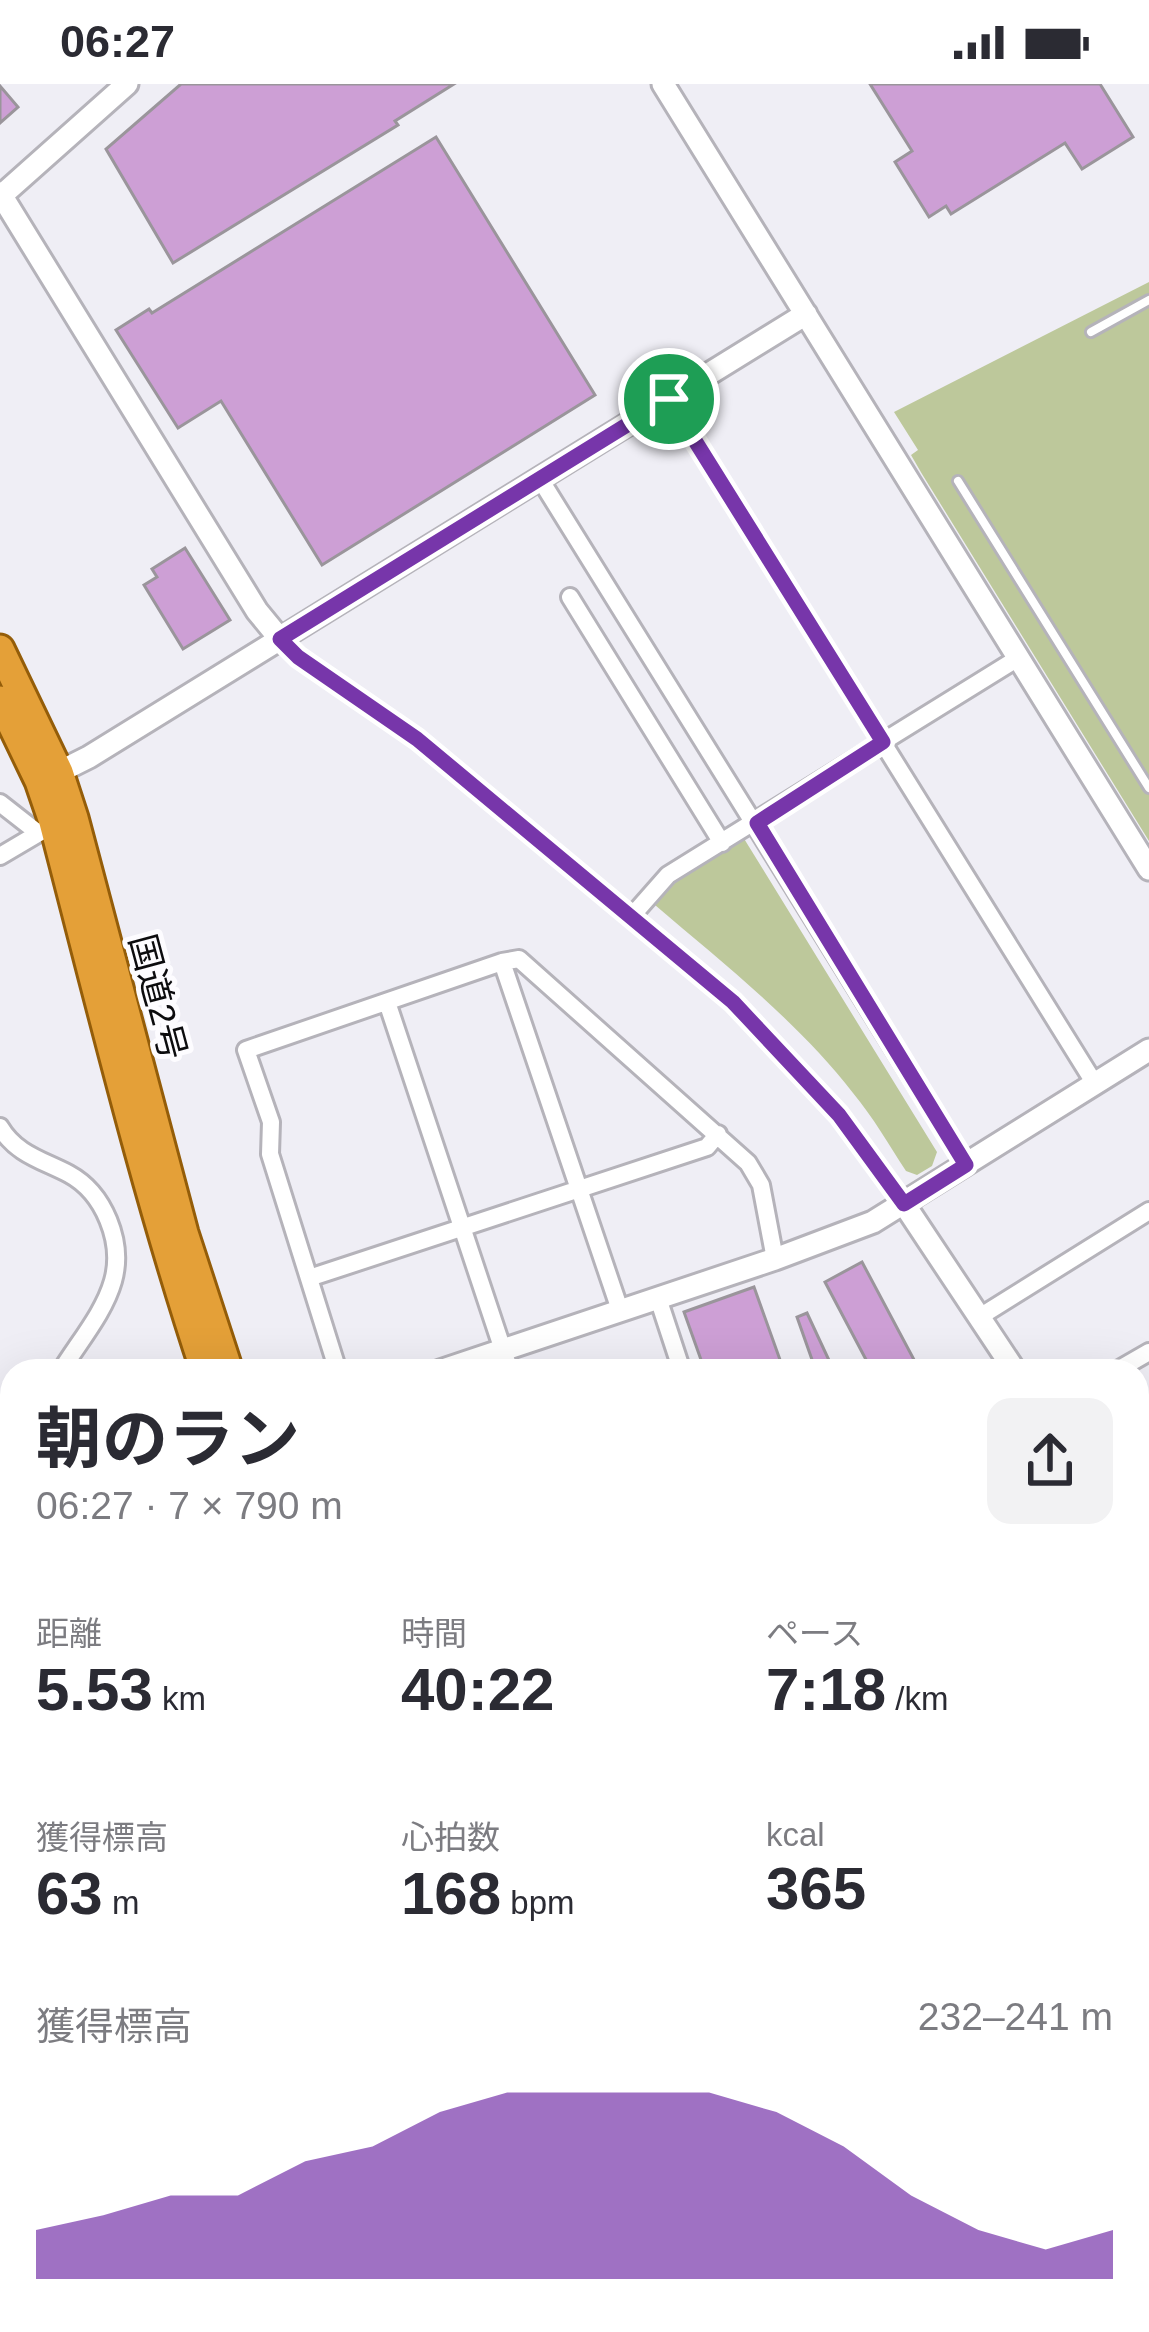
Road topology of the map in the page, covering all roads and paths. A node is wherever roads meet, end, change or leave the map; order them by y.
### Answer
1 (127, 84) edge
2 (663, 84) edge
3 (1, 195) edge
4 (1149, 301) edge
5 (806, 314) junction
6 (1090, 332) dead end
7 (669, 399) junction
8 (540, 479) junction
9 (958, 481) dead end
10 (570, 597) dead end
11 (280, 639) junction
12 (0, 649) edge
13 (1018, 658) junction
14 (0, 700) edge
15 (883, 742) junction
16 (49, 777) junction
17 (1149, 788) edge
18 (0, 803) edge
19 (757, 823) junction
20 (55, 824) junction
21 (722, 843) junction
22 (0, 856) edge
23 (1149, 869) edge
24 (632, 917) junction
25 (502, 962) junction
26 (387, 1002) junction
27 (1149, 1050) edge
28 (1095, 1084) junction
29 (0, 1126) edge
30 (718, 1134) junction
31 (966, 1165) junction
32 (580, 1189) junction
33 (904, 1204) junction
34 (1149, 1211) edge
35 (463, 1227) junction
36 (775, 1259) junction
37 (309, 1278) junction
38 (658, 1298) junction
39 (620, 1310) junction
40 (981, 1316) junction
41 (69, 1359) edge
42 (201, 1359) edge
43 (225, 1359) edge
44 (334, 1359) edge
45 (506, 1359) edge
46 (508, 1359) edge
47 (678, 1359) edge
48 (1008, 1359) edge

1 - 3 street
2 - 5 street
3 - 11 street
4 - 6 lane
5 - 7 street
5 - 13 street
7 - 8 street
7 - 15 street
8 - 11 street
8 - 19 street
9 - 17 lane
10 - 21 street
11 - 16 street
11 - 24 street
12 - 16 highway, 国道2号
13 - 15 street
13 - 23 street
14 - 16 highway, 国道2号
15 - 19 street
15 - 28 street
16 - 20 highway, 国道2号
18 - 20 street
19 - 21 street
19 - 31 street
20 - 22 street
20 - 42 highway, 国道2号
20 - 43 highway, 国道2号
21 - 24 street
24 - 33 street
25 - 26 street
25 - 30 street
25 - 32 street
26 - 35 street
26 - 37 street
27 - 28 street
28 - 31 street
29 - 41 street
30 - 32 street
30 - 36 street
31 - 33 street
32 - 35 street
32 - 39 street
33 - 36 street
33 - 40 street
34 - 40 street
35 - 37 street
35 - 45 street
36 - 38 street
37 - 44 street
38 - 39 street
38 - 47 street
39 - 46 street
40 - 48 street

